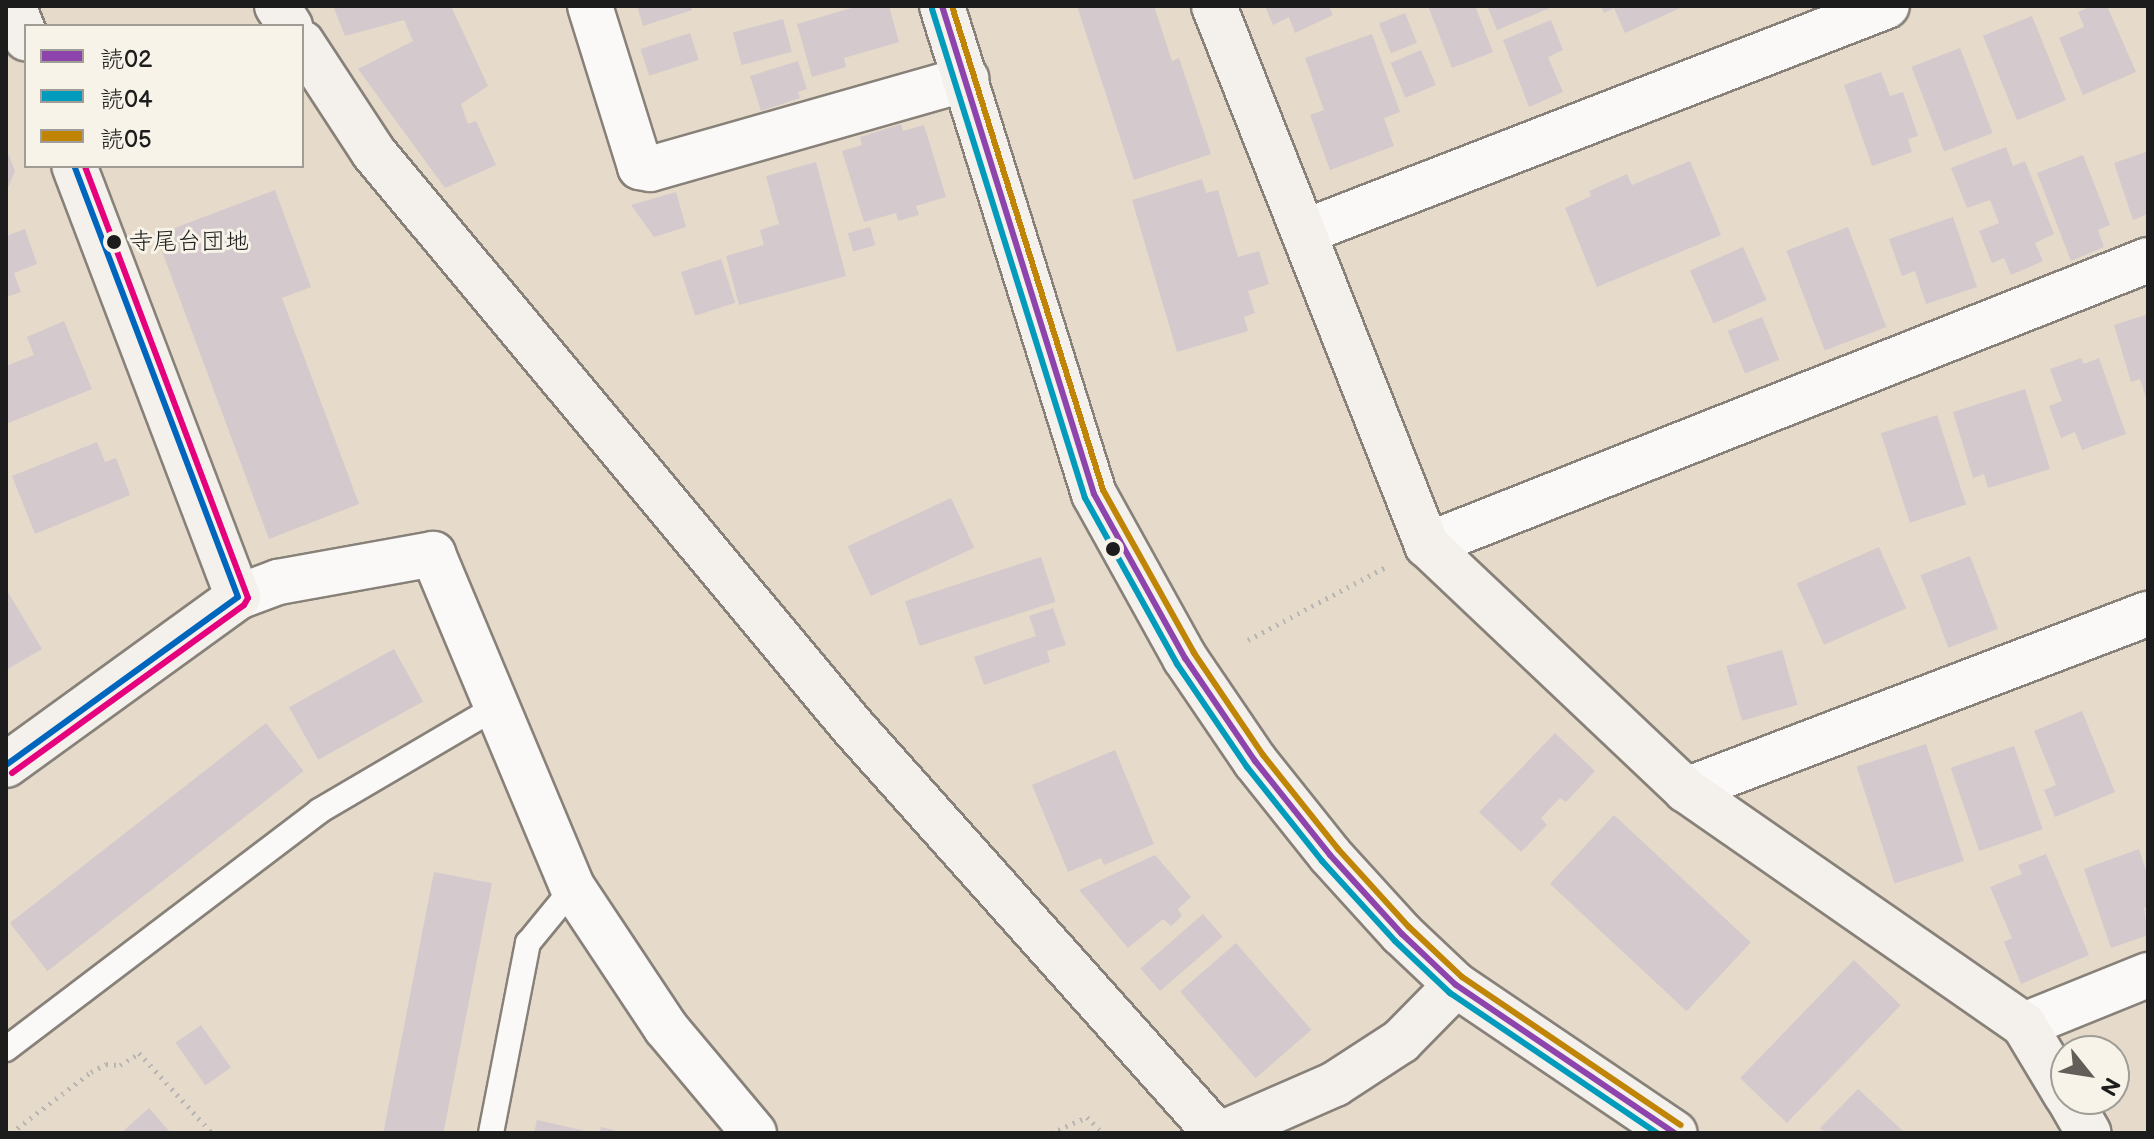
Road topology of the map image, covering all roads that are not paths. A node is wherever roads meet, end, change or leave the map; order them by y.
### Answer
1 (13, 6) edge
2 (277, 6) edge
3 (590, 6) edge
4 (942, 6) edge
5 (1214, 6) edge
6 (1887, 6) edge
7 (289, 24) edge
8 (24, 34) edge
9 (304, 46) edge
10 (966, 79) junction
11 (75, 168) edge
12 (1304, 232) junction
13 (2148, 260) edge
14 (1427, 545) junction
15 (238, 597) junction
16 (2148, 614) edge
17 (498, 706) junction
18 (6, 765) edge
19 (1686, 790) junction
20 (573, 888) junction
21 (2148, 975) edge
22 (1456, 985) junction
23 (2024, 1025) junction
24 (6, 1049) edge
25 (2050, 1069) edge
26 (2078, 1115) edge
27 (491, 1133) edge
28 (754, 1133) edge
29 (1216, 1133) edge
30 (1223, 1133) edge
31 (1675, 1133) edge
32 (2089, 1133) edge

1 - 8 street
2 - 7 street
3 - 10 street
4 - 10 street
5 - 12 street
6 - 12 street
9 - 29 street
10 - 22 street
11 - 15 street
12 - 14 street
13 - 14 street
14 - 19 street
15 - 17 street
15 - 18 street
16 - 19 street
17 - 20 street
17 - 24 lane
19 - 23 street
20 - 27 lane
20 - 28 street
21 - 23 street
22 - 30 street
22 - 31 street
23 - 25 street
26 - 32 street

